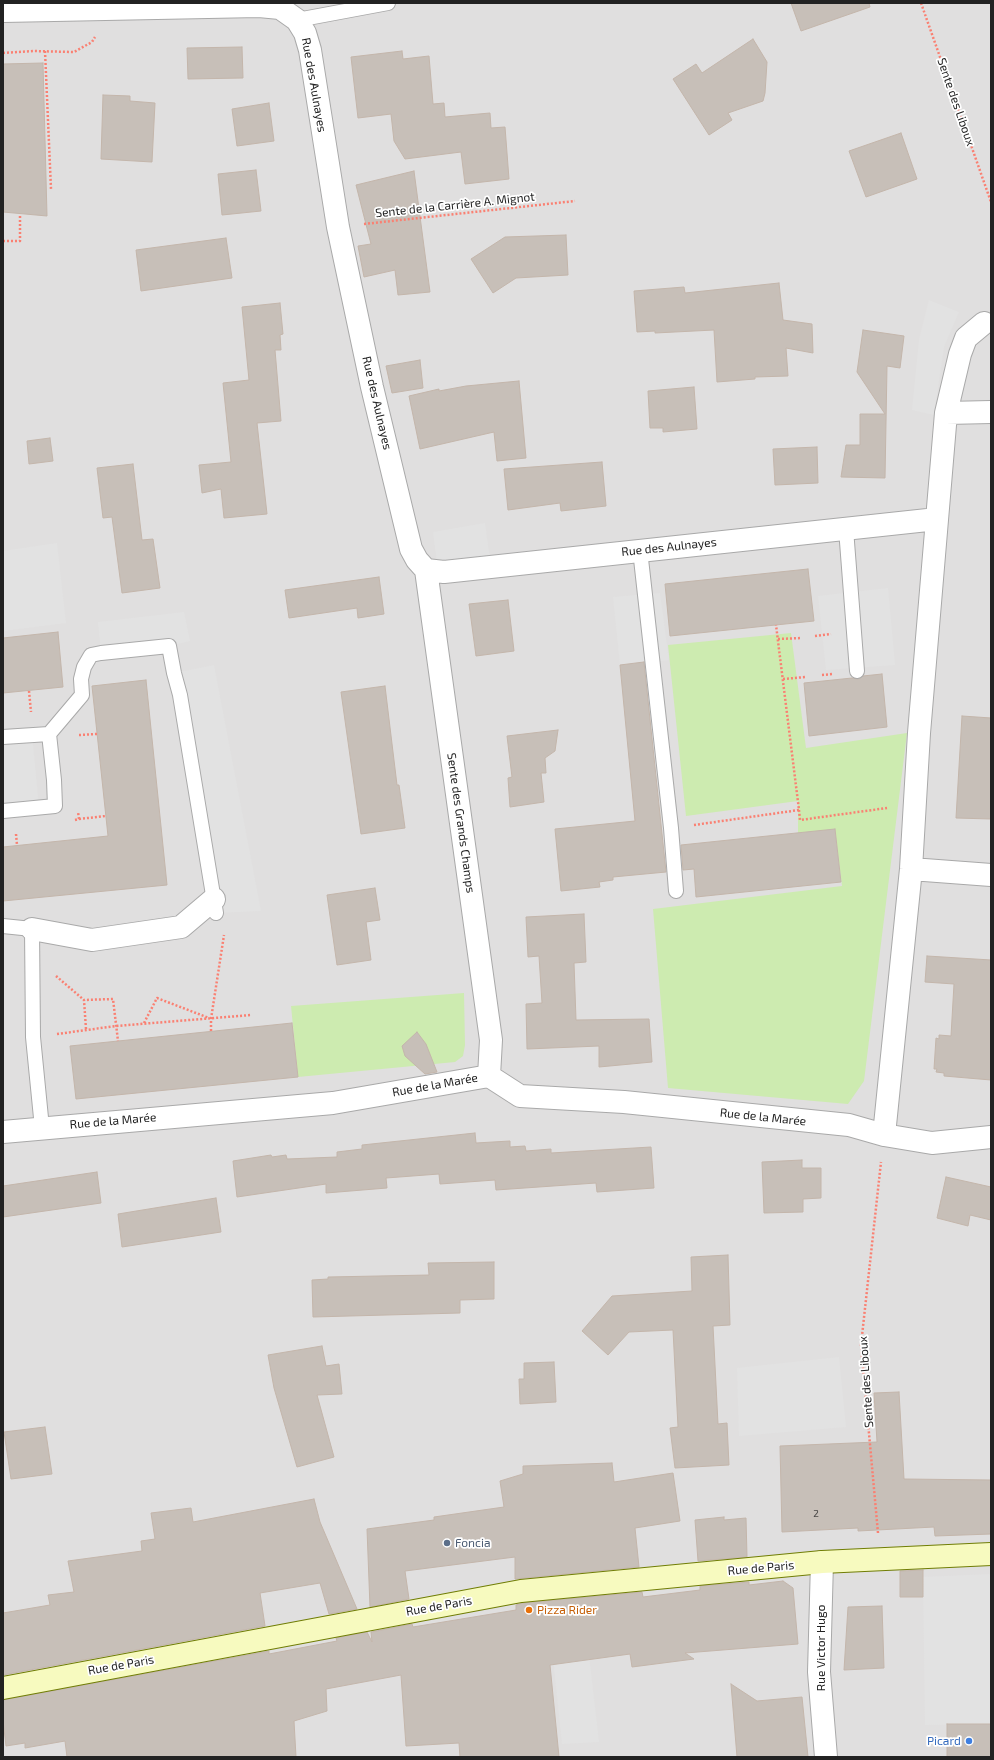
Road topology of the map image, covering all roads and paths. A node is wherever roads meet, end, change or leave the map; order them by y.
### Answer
1 (388, 3) edge
2 (921, 3) edge
3 (97, 10) junction
4 (3, 11) edge
5 (297, 20) junction
6 (45, 51) junction
7 (3, 53) edge
8 (51, 189) dead end
9 (575, 201) dead end
10 (991, 202) edge
11 (20, 214) dead end
12 (338, 227) junction
13 (3, 241) edge
14 (984, 323) dead end
15 (991, 412) edge
16 (946, 413) junction
17 (938, 518) junction
18 (846, 529) junction
19 (640, 550) junction
20 (426, 570) junction
21 (776, 625) dead end
22 (802, 638) dead end
23 (778, 640) junction
24 (857, 671) dead end
25 (806, 676) dead end
26 (782, 679) junction
27 (29, 691) dead end
28 (31, 712) dead end
29 (49, 734) junction
30 (97, 734) dead end
31 (77, 736) dead end
32 (3, 737) edge
33 (914, 805) junction
34 (799, 810) junction
35 (3, 812) edge
36 (106, 816) dead end
37 (78, 819) dead end
38 (672, 828) junction
39 (911, 869) junction
40 (991, 875) edge
41 (676, 891) dead end
42 (215, 906) junction
43 (3, 926) edge
44 (32, 929) junction
45 (251, 1015) dead end
46 (211, 1019) junction
47 (144, 1023) junction
48 (116, 1026) junction
49 (86, 1029) junction
50 (211, 1031) dead end
51 (32, 1037) junction
52 (118, 1041) dead end
53 (489, 1076) junction
54 (42, 1128) junction
55 (3, 1132) edge
56 (884, 1134) junction
57 (991, 1137) edge
58 (991, 1554) edge
59 (880, 1559) junction
60 (822, 1562) junction
61 (3, 1688) edge
62 (826, 1757) edge

1 - 5 lane
2 - 10 path, Sente des Liboux
3 - 4 street, Rue des Aulnayes
3 - 5 street, Rue des Aulnayes
3 - 6 path
5 - 12 street, Rue des Aulnayes
6 - 7 path
6 - 8 path
9 - 12 path, Sente de la Carrière A. Mignot
11 - 13 path
12 - 20 street, Rue des Aulnayes
14 - 16 street
15 - 16 street
16 - 17 street
17 - 18 street, Rue des Aulnayes
17 - 33 street
18 - 19 street, Rue des Aulnayes
18 - 24 lane
19 - 20 street, Rue des Aulnayes
19 - 38 lane
20 - 53 street, Sente des Grands Champs
21 - 23 path
22 - 23 path
23 - 26 path
25 - 26 path
26 - 34 path
27 - 28 path
29 - 32 lane
29 - 35 lane
29 - 42 lane
30 - 31 path
33 - 34 path
33 - 39 street
34 - 38 path
36 - 37 path
38 - 41 lane
39 - 40 street
39 - 56 street
42 - 44 street
42 - 46 path
43 - 44 lane
44 - 51 lane
45 - 46 path
46 - 47 path
46 - 47 path
46 - 50 path
47 - 48 path
48 - 49 path
48 - 49 path
48 - 52 path
49 - 51 path
51 - 54 lane
53 - 54 street, Rue de la Marée
53 - 56 street, Rue de la Marée
54 - 55 street, Rue de la Marée
56 - 57 street, Rue de la Marée
56 - 59 path, Sente des Liboux
58 - 59 street, Rue de Paris
59 - 60 street, Rue de Paris
60 - 61 street, Rue de Paris
60 - 62 street, Rue Victor Hugo

